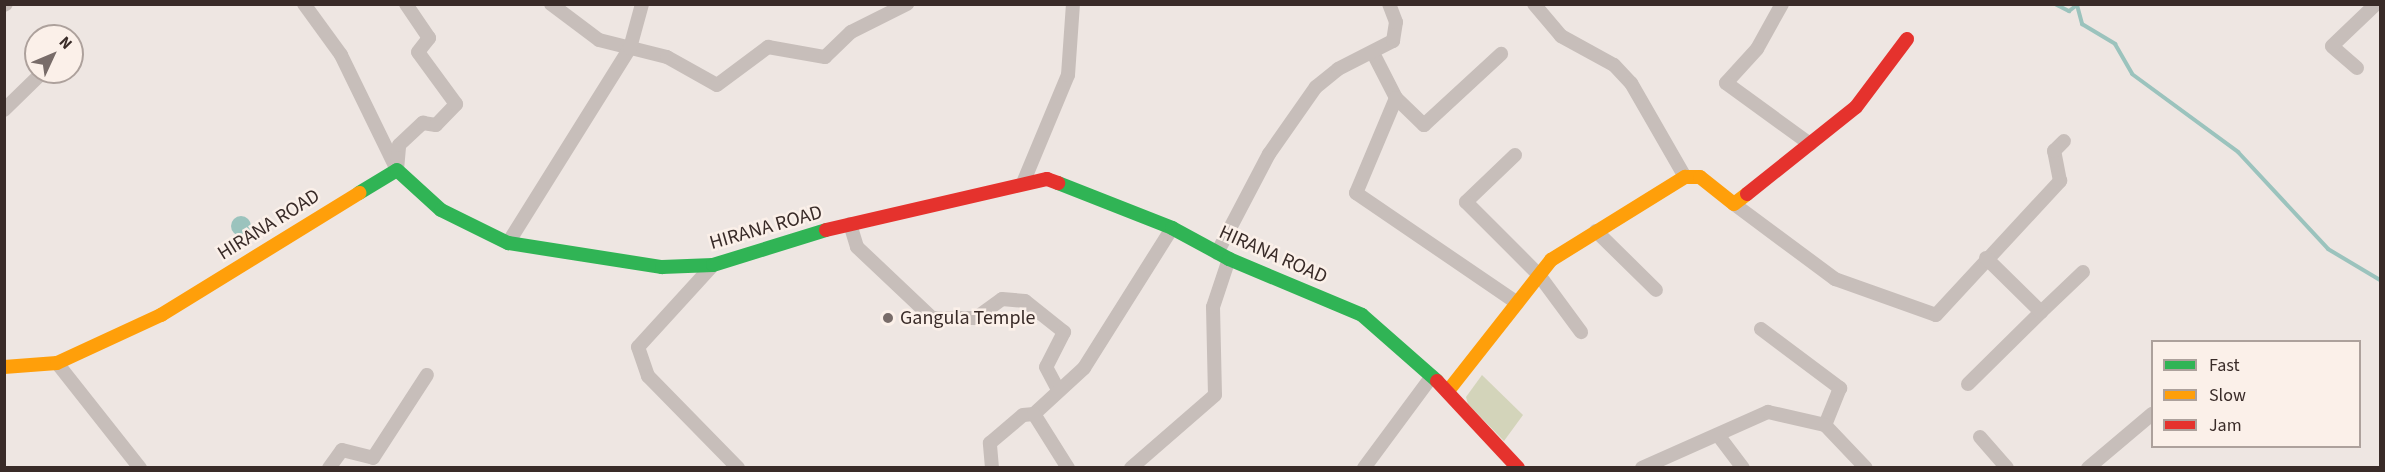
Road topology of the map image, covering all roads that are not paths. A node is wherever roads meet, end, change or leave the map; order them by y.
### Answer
1 (304, 4) edge
2 (405, 4) edge
3 (552, 4) edge
4 (642, 4) edge
5 (907, 4) edge
6 (1073, 4) edge
7 (1389, 4) edge
8 (1534, 4) edge
9 (1782, 4) edge
10 (2376, 4) edge
11 (1907, 39) dead end
12 (630, 48) junction
13 (1373, 53) junction
14 (1501, 54) dead end
15 (2357, 68) dead end
16 (31, 84) edge
17 (1396, 98) junction
18 (4, 110) edge
19 (2064, 141) dead end
20 (1809, 144) junction
21 (1515, 155) dead end
22 (397, 170) junction
23 (1685, 177) junction
24 (1023, 183) junction
25 (1734, 204) junction
26 (850, 224) junction
27 (1172, 228) junction
28 (1596, 231) junction
29 (508, 243) junction
30 (1223, 256) junction
31 (1986, 258) junction
32 (713, 265) junction
33 (2083, 272) dead end
34 (1539, 275) junction
35 (1656, 290) dead end
36 (1517, 303) junction
37 (2041, 312) junction
38 (1761, 329) dead end
39 (1581, 332) dead end
40 (57, 363) junction
41 (4, 367) edge
42 (427, 375) dead end
43 (1432, 376) junction
44 (1968, 384) dead end
45 (1059, 391) junction
46 (1448, 391) junction
47 (1034, 414) junction
48 (2151, 415) edge
49 (1825, 425) junction
50 (1718, 435) junction
51 (1980, 437) dead end
52 (140, 468) edge
53 (329, 468) edge
54 (738, 468) edge
55 (992, 468) edge
56 (1068, 468) edge
57 (1131, 468) edge
58 (1364, 468) edge
59 (1518, 468) edge
60 (1642, 468) edge
61 (1743, 468) edge
62 (1866, 468) edge
63 (2007, 468) edge
64 (2088, 468) edge

1 - 22 street
2 - 22 street
3 - 12 street
4 - 12 street
5 - 12 street
6 - 24 street
7 - 13 street
8 - 23 street
9 - 20 street
10 - 15 street
11 - 20 street
12 - 29 street
13 - 17 street
13 - 30 street
14 - 17 street
16 - 18 street
17 - 36 street
19 - 31 street
20 - 25 street
21 - 34 street
22 - 29 street, HIRANA ROAD
22 - 40 street, HIRANA ROAD
23 - 25 street
23 - 28 street
24 - 26 street, HIRANA ROAD
24 - 27 street, HIRANA ROAD
25 - 31 street
26 - 32 street, HIRANA ROAD
26 - 45 street
27 - 30 street, HIRANA ROAD
27 - 45 street
28 - 34 street
28 - 35 street
29 - 32 street, HIRANA ROAD
30 - 43 street, HIRANA ROAD
30 - 57 street
31 - 37 street
32 - 54 street
33 - 37 street
34 - 36 street
34 - 39 street
36 - 46 street
37 - 44 street
38 - 49 street
40 - 41 street, HIRANA ROAD
40 - 52 street
42 - 53 street
43 - 46 street, HIRANA ROAD
43 - 58 street
45 - 47 street
46 - 59 street, HIRANA ROAD
47 - 55 street
47 - 56 street
48 - 64 street
49 - 50 street
49 - 62 street
50 - 60 street
50 - 61 street
51 - 63 street

